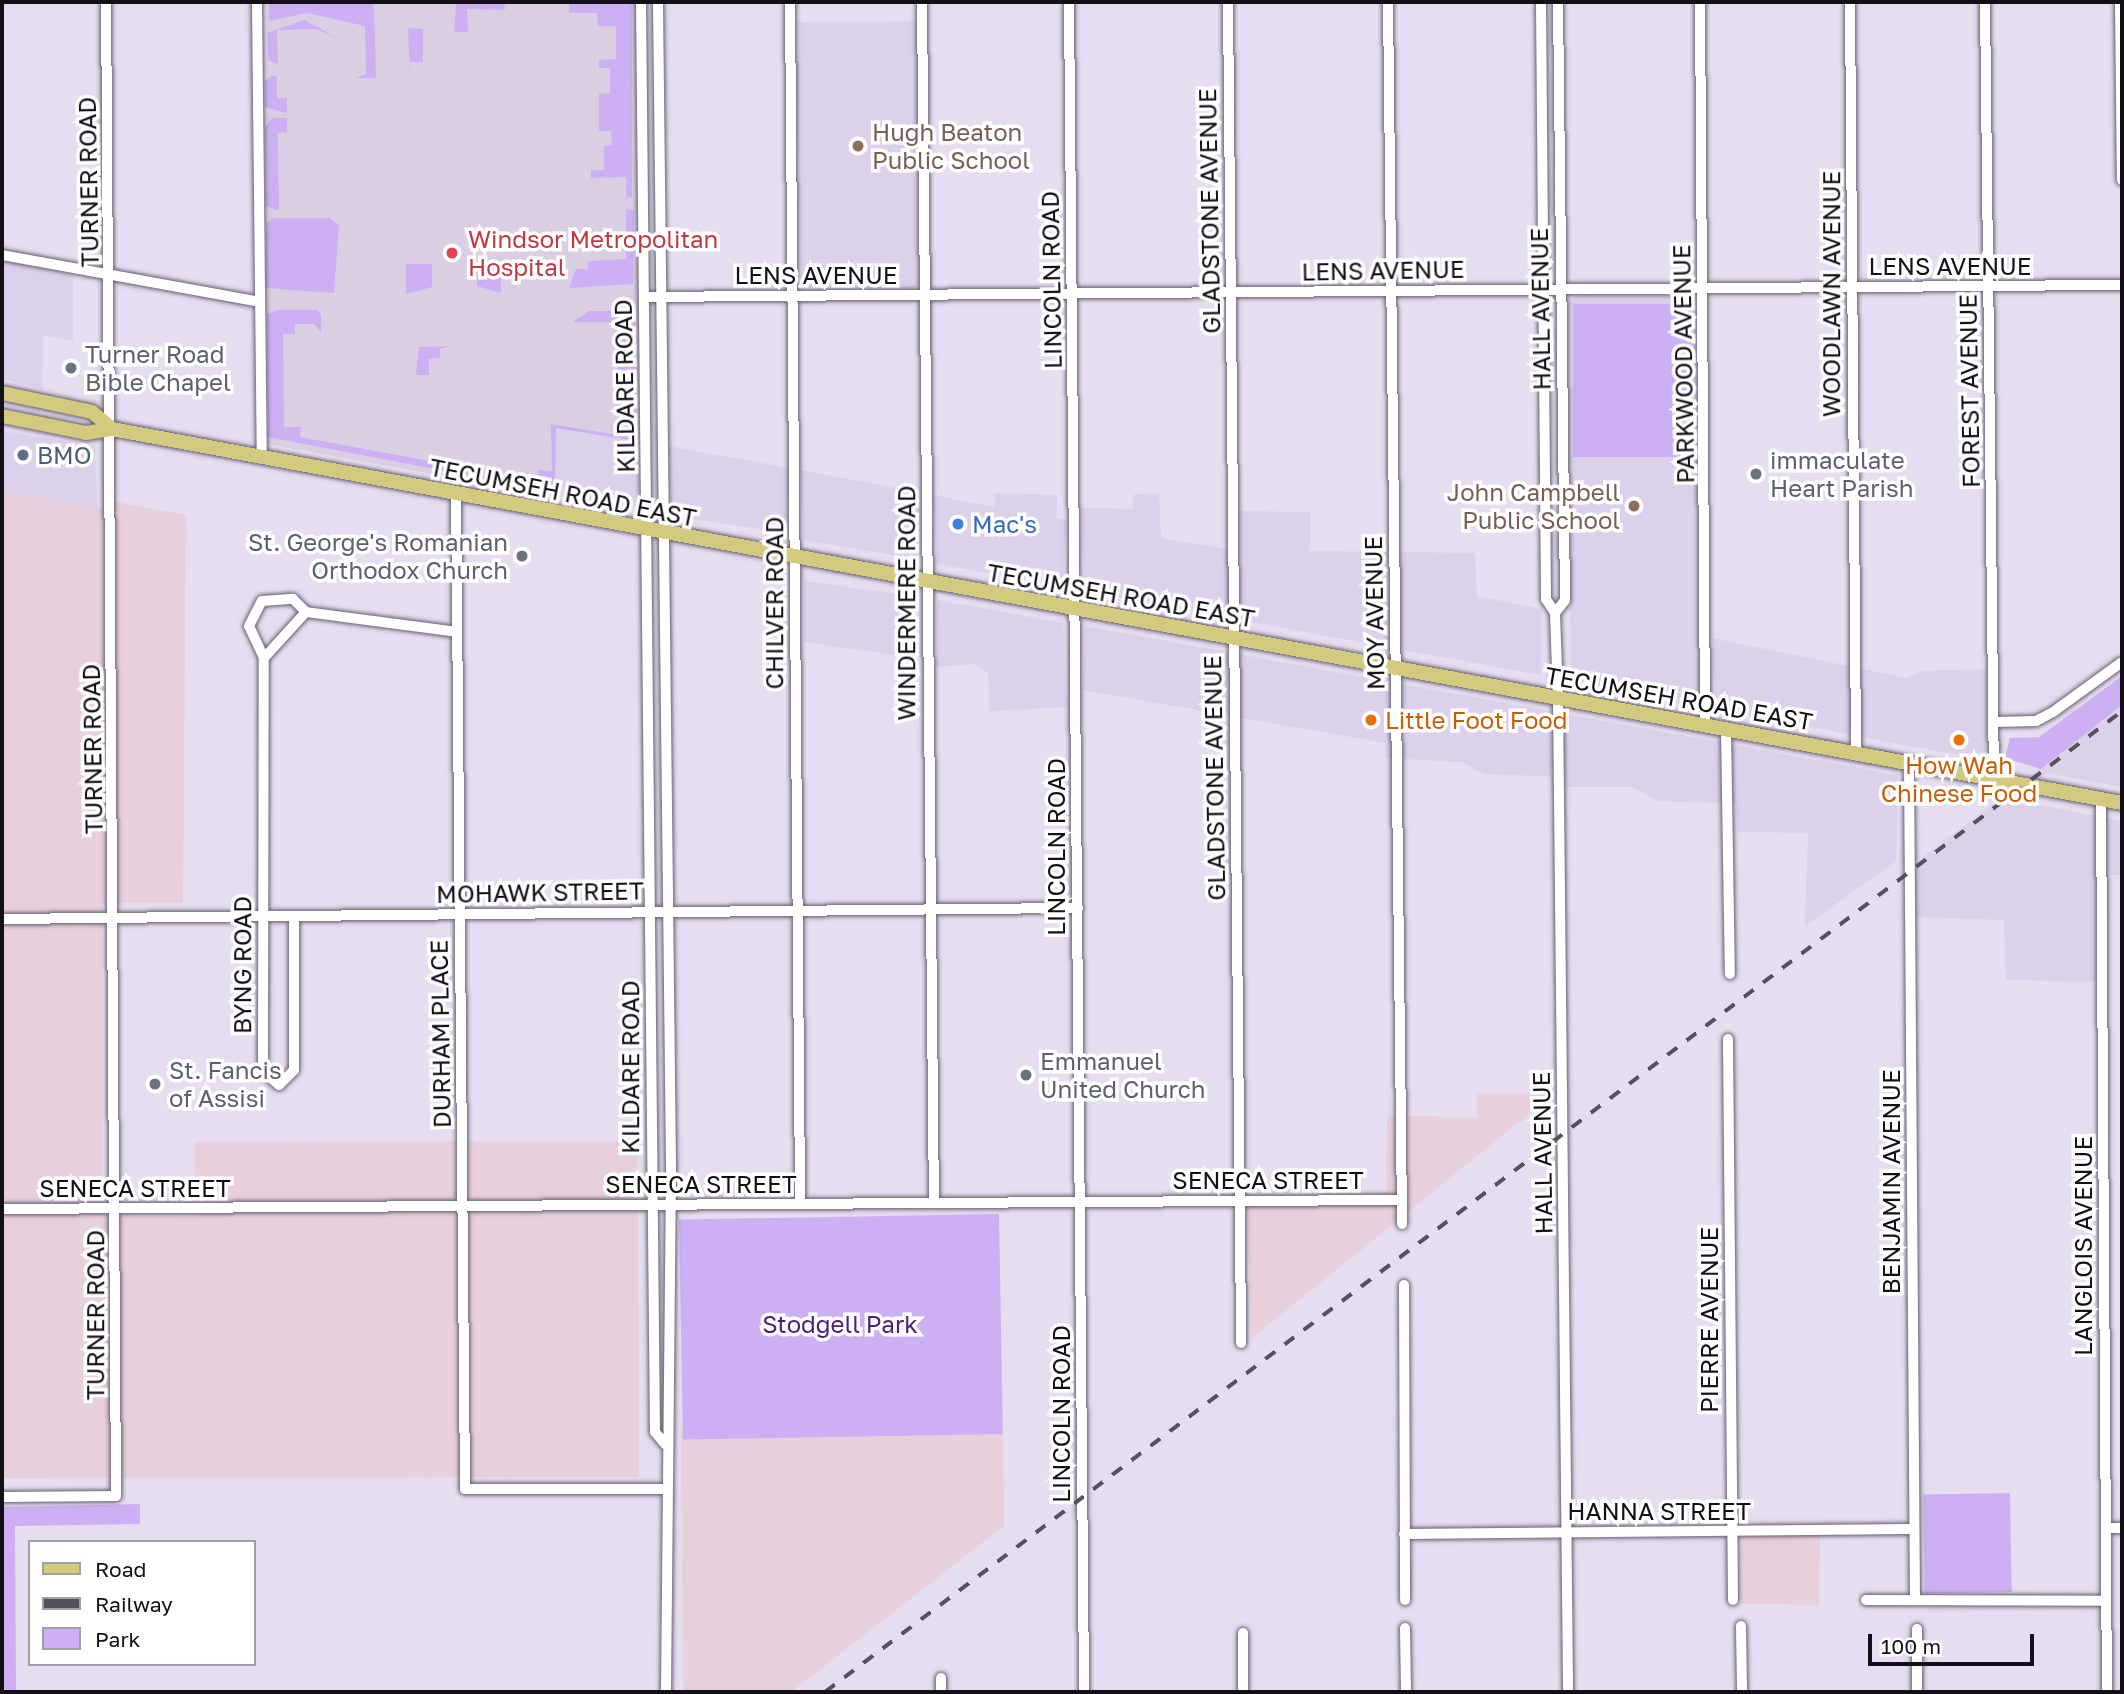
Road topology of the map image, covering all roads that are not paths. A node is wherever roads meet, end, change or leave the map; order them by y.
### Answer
1 (106, 2) edge
2 (257, 2) edge
3 (641, 2) edge
4 (658, 2) edge
5 (790, 2) edge
6 (922, 2) edge
7 (1069, 2) edge
8 (1228, 2) edge
9 (1388, 2) edge
10 (1541, 2) edge
11 (1558, 2) edge
12 (1700, 2) edge
13 (1850, 2) edge
14 (1985, 2) edge
15 (2120, 2) edge
16 (2122, 180) edge
17 (2, 255) edge
18 (111, 275) junction
19 (2122, 285) edge
20 (1988, 287) junction
21 (1852, 288) junction
22 (1703, 289) junction
23 (1543, 290) junction
24 (1561, 290) junction
25 (1391, 291) junction
26 (1231, 292) junction
27 (1072, 294) junction
28 (924, 295) junction
29 (793, 296) junction
30 (644, 297) junction
31 (661, 297) junction
32 (260, 302) junction
33 (2, 386) edge
34 (2, 393) edge
35 (24, 398) junction
36 (2, 416) edge
37 (18, 419) junction
38 (2, 422) edge
39 (112, 429) junction
40 (262, 457) junction
41 (456, 495) junction
42 (646, 531) junction
43 (663, 534) junction
44 (795, 558) junction
45 (927, 583) junction
46 (1076, 610) junction
47 (306, 612) junction
48 (1555, 612) junction
49 (457, 632) junction
50 (1234, 639) junction
51 (264, 658) junction
52 (2122, 662) edge
53 (1396, 669) junction
54 (1558, 698) junction
55 (1993, 722) junction
56 (1705, 726) junction
57 (1726, 729) junction
58 (1856, 753) junction
59 (1909, 763) junction
60 (666, 768) junction
61 (648, 769) junction
62 (1994, 779) junction
63 (2101, 799) junction
64 (2122, 803) edge
65 (1078, 908) junction
66 (930, 909) junction
67 (797, 911) junction
68 (650, 912) junction
69 (668, 912) junction
70 (460, 914) junction
71 (263, 916) junction
72 (294, 916) junction
73 (2, 919) edge
74 (115, 919) junction
75 (1730, 974) dead end
76 (1728, 1039) dead end
77 (1402, 1200) junction
78 (1239, 1201) junction
79 (1080, 1202) junction
80 (933, 1203) junction
81 (800, 1204) junction
82 (652, 1205) junction
83 (670, 1205) junction
84 (463, 1207) junction
85 (2, 1209) edge
86 (116, 1209) junction
87 (1402, 1224) dead end
88 (1404, 1286) dead end
89 (1241, 1343) dead end
90 (665, 1444) junction
91 (665, 1489) junction
92 (2, 1497) edge
93 (2106, 1528) junction
94 (2122, 1528) edge
95 (1914, 1529) junction
96 (1732, 1531) junction
97 (1566, 1532) junction
98 (1404, 1534) junction
99 (1405, 1600) dead end
100 (1733, 1600) dead end
101 (1866, 1600) dead end
102 (1915, 1600) junction
103 (2106, 1601) junction
104 (1741, 1626) dead end
105 (1405, 1628) dead end
106 (1917, 1629) dead end
107 (1243, 1633) dead end
108 (941, 1678) dead end
109 (666, 1692) edge
110 (942, 1692) edge
111 (1084, 1692) edge
112 (1243, 1692) edge
113 (1406, 1692) edge
114 (1568, 1692) edge
115 (1742, 1692) edge
116 (1917, 1692) edge
117 (2107, 1692) edge

1 - 18 street, TURNER ROAD
2 - 32 street
3 - 30 street, KILDARE ROAD
4 - 31 street, KILDARE ROAD
5 - 29 street, CHILVER ROAD
6 - 28 street, WINDERMERE ROAD
7 - 27 street, LINCOLN ROAD
8 - 26 street, GLADSTONE AVENUE
9 - 25 street, MOY AVENUE
10 - 23 street, HALL AVENUE
11 - 24 street, HALL AVENUE
12 - 22 street, PARKWOOD AVENUE
13 - 21 street, WOODLAWN AVENUE
14 - 20 street, FOREST AVENUE
15 - 16 street
17 - 18 street
18 - 32 street
18 - 39 street, TURNER ROAD
19 - 20 street, LENS AVENUE
20 - 21 street, LENS AVENUE
20 - 55 street, FOREST AVENUE
21 - 22 street, LENS AVENUE
21 - 58 street, WOODLAWN AVENUE
22 - 24 street, LENS AVENUE
22 - 56 street, PARKWOOD AVENUE
23 - 24 street, LENS AVENUE
23 - 25 street, LENS AVENUE
23 - 48 street, HALL AVENUE
24 - 48 street, HALL AVENUE
25 - 26 street, LENS AVENUE
25 - 53 street, MOY AVENUE
26 - 27 street, LENS AVENUE
26 - 50 street, GLADSTONE AVENUE
27 - 28 street, LENS AVENUE
27 - 46 street, LINCOLN ROAD
28 - 29 street, LENS AVENUE
28 - 45 street, WINDERMERE ROAD
29 - 31 street, LENS AVENUE
29 - 44 street, CHILVER ROAD
30 - 31 street, LENS AVENUE
30 - 42 street, KILDARE ROAD
31 - 43 street, KILDARE ROAD
32 - 40 street
33 - 35 main road
34 - 35 main road, TECUMSEH ROAD EAST
35 - 39 main road, TECUMSEH ROAD EAST
36 - 37 main road, TECUMSEH ROAD EAST
37 - 38 main road
37 - 39 main road, TECUMSEH ROAD EAST
39 - 40 main road, TECUMSEH ROAD EAST
39 - 74 street, TURNER ROAD
40 - 41 main road, TECUMSEH ROAD EAST
41 - 42 main road, TECUMSEH ROAD EAST
41 - 49 street, DURHAM PLACE
42 - 43 main road, TECUMSEH ROAD EAST
42 - 61 street, KILDARE ROAD
43 - 44 main road, TECUMSEH ROAD EAST
43 - 60 street, KILDARE ROAD
44 - 45 main road, TECUMSEH ROAD EAST
44 - 67 street, CHILVER ROAD
45 - 46 main road, TECUMSEH ROAD EAST
45 - 66 street, WINDERMERE ROAD
46 - 50 main road, TECUMSEH ROAD EAST
46 - 65 street, LINCOLN ROAD
47 - 49 street, BYNG ROAD
47 - 51 street
47 - 51 street, BYNG ROAD
48 - 54 street, HALL AVENUE
49 - 70 street, DURHAM PLACE
50 - 53 main road, TECUMSEH ROAD EAST
50 - 78 street, GLADSTONE AVENUE
51 - 71 street, BYNG ROAD
52 - 55 street
53 - 54 main road, TECUMSEH ROAD EAST
53 - 77 street, MOY AVENUE
54 - 56 main road, TECUMSEH ROAD EAST
54 - 97 street, HALL AVENUE
55 - 62 street, FOREST AVENUE
56 - 57 main road, TECUMSEH ROAD EAST
57 - 58 main road, TECUMSEH ROAD EAST
57 - 75 street
58 - 59 main road, TECUMSEH ROAD EAST
59 - 62 main road, TECUMSEH ROAD EAST
59 - 95 street, BENJAMIN AVENUE
60 - 61 street
60 - 69 street, KILDARE ROAD
61 - 68 street, KILDARE ROAD
62 - 63 main road, TECUMSEH ROAD EAST
63 - 64 main road, TECUMSEH ROAD EAST
63 - 93 street, LANGLOIS AVENUE
65 - 66 street, MOHAWK STREET
65 - 79 street, LINCOLN ROAD
66 - 67 street, MOHAWK STREET
66 - 80 street, WINDERMERE ROAD
67 - 69 street, MOHAWK STREET
67 - 81 street, CHILVER ROAD
68 - 69 street, MOHAWK STREET
68 - 70 street, MOHAWK STREET
68 - 82 street, KILDARE ROAD
69 - 83 street, KILDARE ROAD
70 - 72 street, MOHAWK STREET
70 - 84 street, DURHAM PLACE
71 - 72 street, MOHAWK STREET
71 - 72 street, BYNG ROAD
71 - 74 street, MOHAWK STREET
73 - 74 street, MOHAWK STREET
74 - 86 street, TURNER ROAD
76 - 96 street, PIERRE AVENUE
77 - 78 street, SENECA STREET
77 - 87 street, MOY AVENUE
78 - 79 street, SENECA STREET
78 - 89 street, GLADSTONE AVENUE
79 - 80 street, SENECA STREET
79 - 111 street, LINCOLN ROAD
80 - 81 street, SENECA STREET
81 - 83 street, SENECA STREET
82 - 83 street, SENECA STREET
82 - 84 street, SENECA STREET
82 - 90 street, KILDARE ROAD
83 - 90 street, KILDARE ROAD
84 - 86 street, SENECA STREET
84 - 91 street, DURHAM PLACE
85 - 86 street, SENECA STREET
86 - 92 street, TURNER ROAD
88 - 98 street
90 - 91 street, KILDARE ROAD
91 - 109 street, KILDARE ROAD
93 - 94 street
93 - 103 street, LANGLOIS AVENUE
95 - 96 street, HANNA STREET
95 - 102 street, BENJAMIN AVENUE
96 - 97 street, HANNA STREET
96 - 100 street, PIERRE AVENUE
97 - 98 street, HANNA STREET
97 - 114 street, HALL AVENUE
98 - 99 street
101 - 102 street
102 - 103 street
103 - 117 street, LANGLOIS AVENUE
104 - 115 street
105 - 113 street
106 - 116 street
107 - 112 street
108 - 110 street

